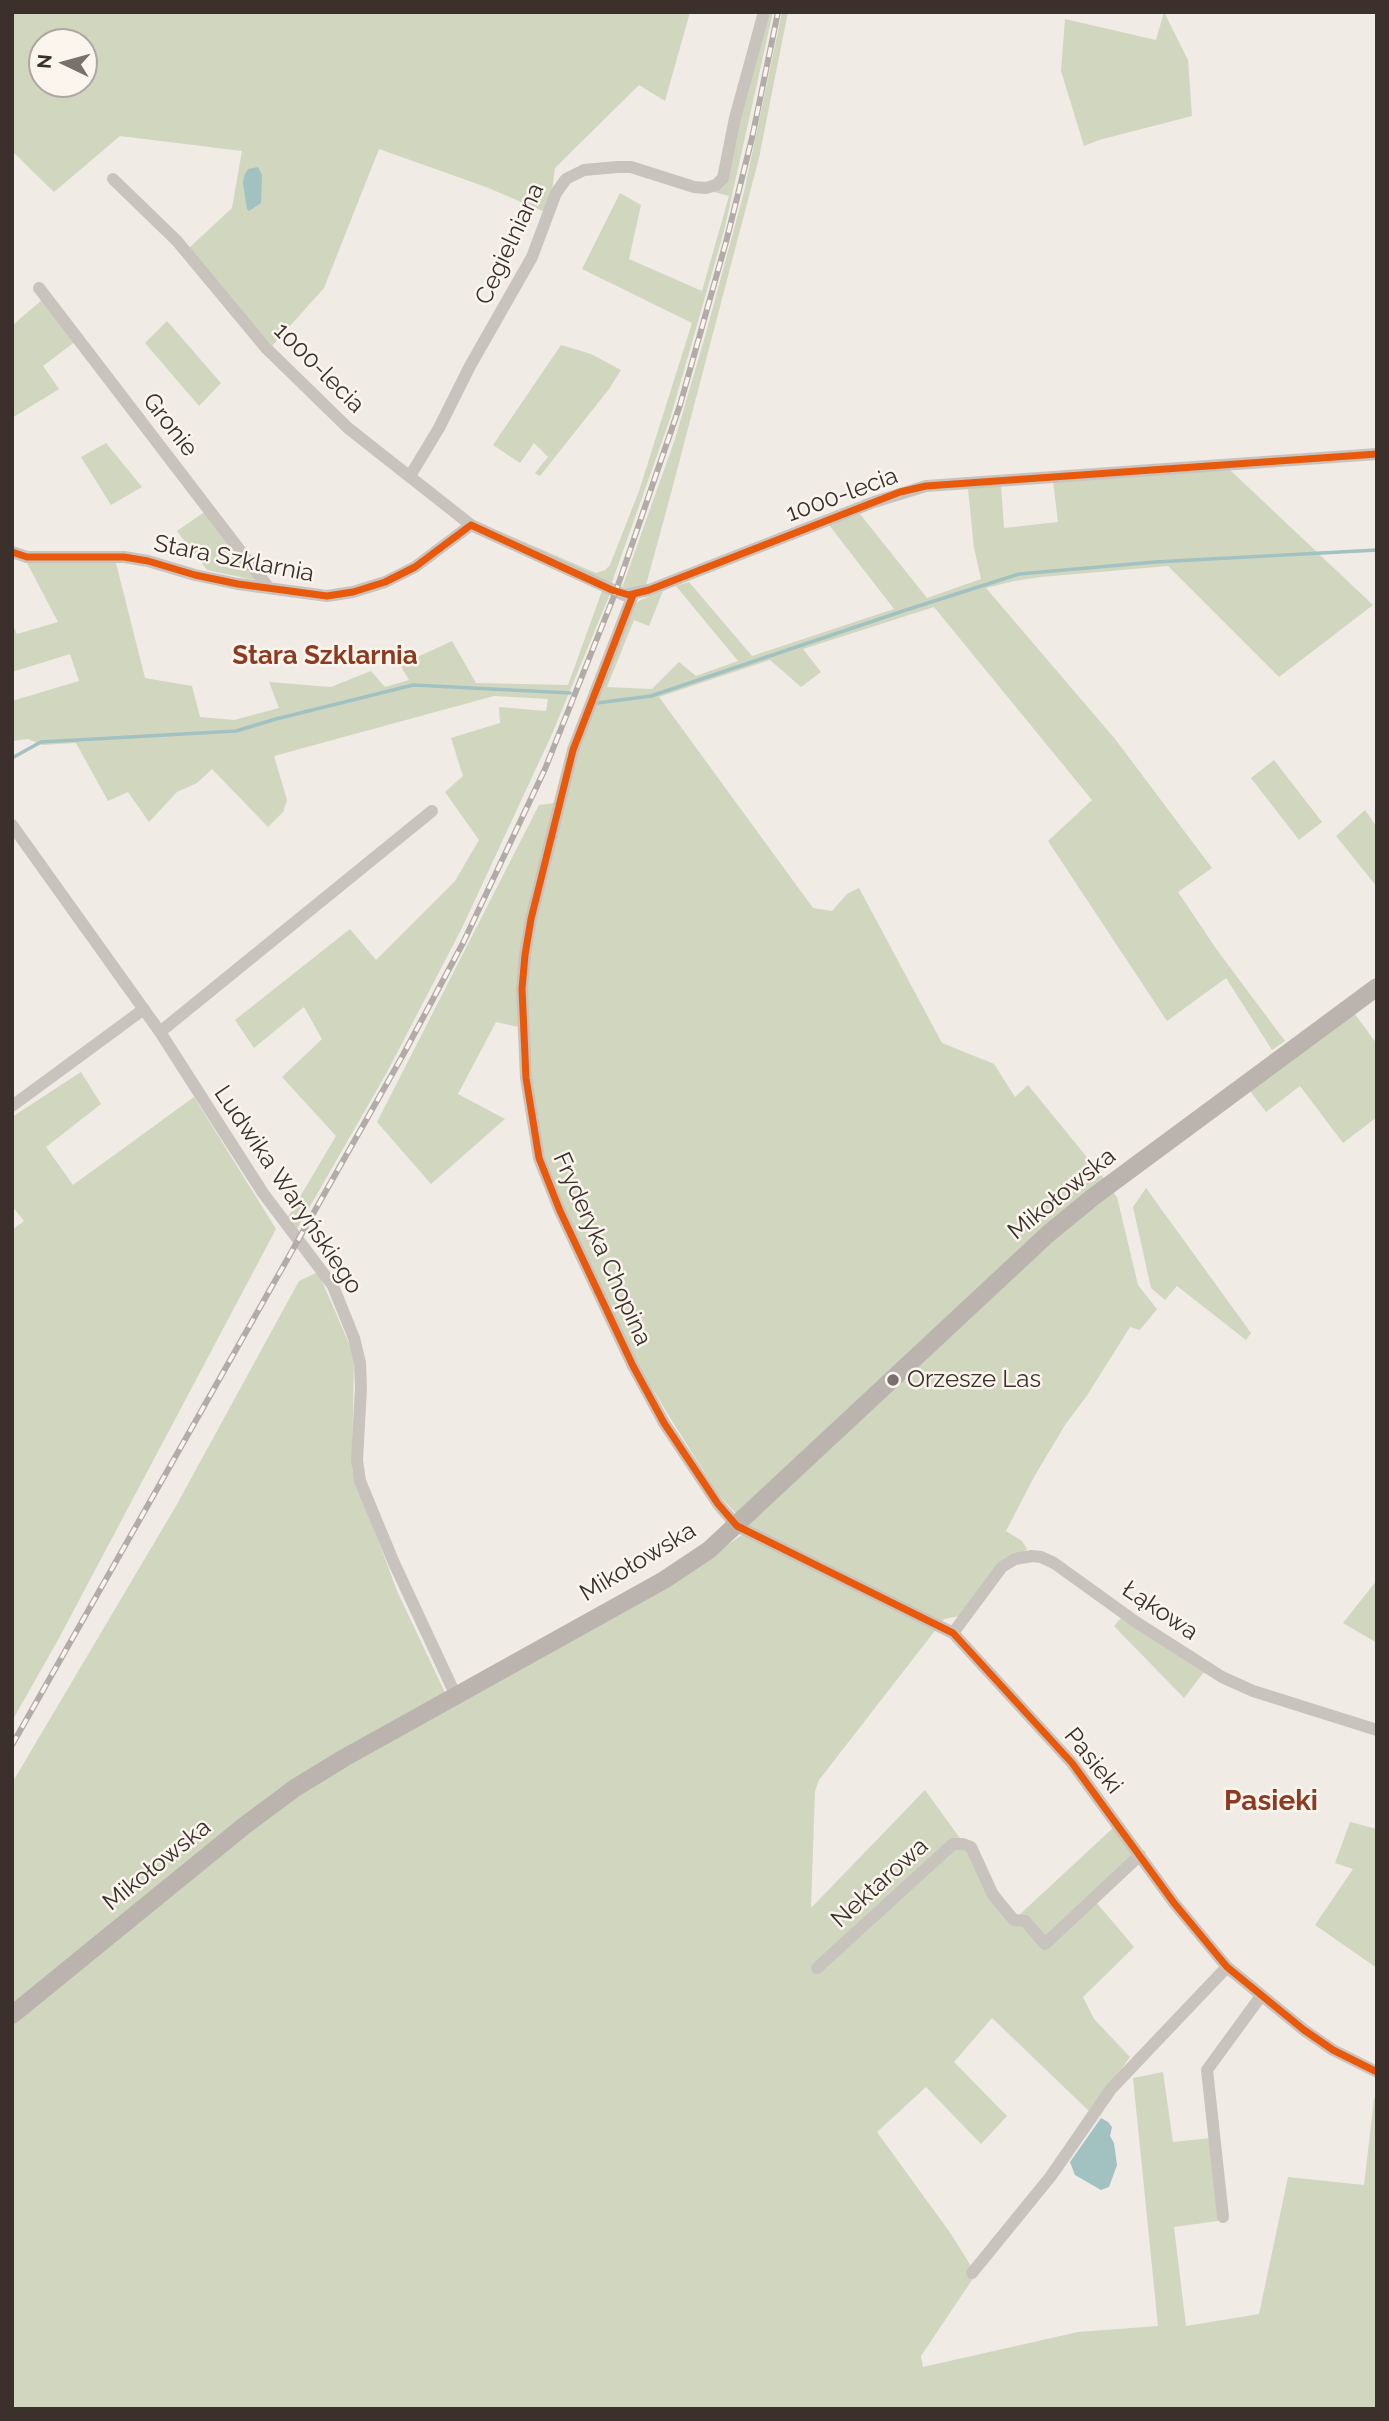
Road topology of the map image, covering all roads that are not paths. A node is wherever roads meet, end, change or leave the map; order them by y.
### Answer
1 (764, 12) edge
2 (113, 180) dead end
3 (39, 288) dead end
4 (1377, 454) edge
5 (410, 476) junction
6 (471, 525) junction
7 (12, 552) edge
8 (268, 587) junction
9 (633, 595) junction
10 (432, 811) dead end
11 (12, 825) edge
12 (1377, 986) edge
13 (144, 1010) junction
14 (160, 1032) junction
15 (12, 1106) edge
16 (737, 1526) junction
17 (953, 1633) junction
18 (456, 1696) junction
19 (1377, 1730) edge
20 (1140, 1855) junction
21 (1227, 1967) junction
22 (817, 1968) dead end
23 (1261, 1996) junction
24 (12, 2015) edge
25 (1377, 2072) edge
26 (1223, 2217) dead end
27 (972, 2273) dead end

1 - 5 street, Cegielniana
2 - 5 street, 1000-lecia
3 - 8 street, Gronie
4 - 9 street, 1000-lecia
5 - 6 street, 1000-lecia
6 - 8 street, Stara Szklarnia
6 - 9 street, 1000-lecia
7 - 8 street, Stara Szklarnia
9 - 16 street, Fryderyka Chopina
10 - 14 street
11 - 13 street, Ludwika Waryńskiego
12 - 16 main road, Mikołowska
13 - 14 street, Ludwika Waryńskiego
13 - 15 street
14 - 18 street, Ludwika Waryńskiego
16 - 17 street, Pasieki
16 - 18 main road, Mikołowska
17 - 19 street, Łąkowa
17 - 20 street, Pasieki
18 - 24 main road, Mikołowska
20 - 21 street, Pasieki
20 - 22 street, Nektarowa
21 - 23 street, Pasieki
21 - 27 street
23 - 25 street, Pasieki
23 - 26 street

